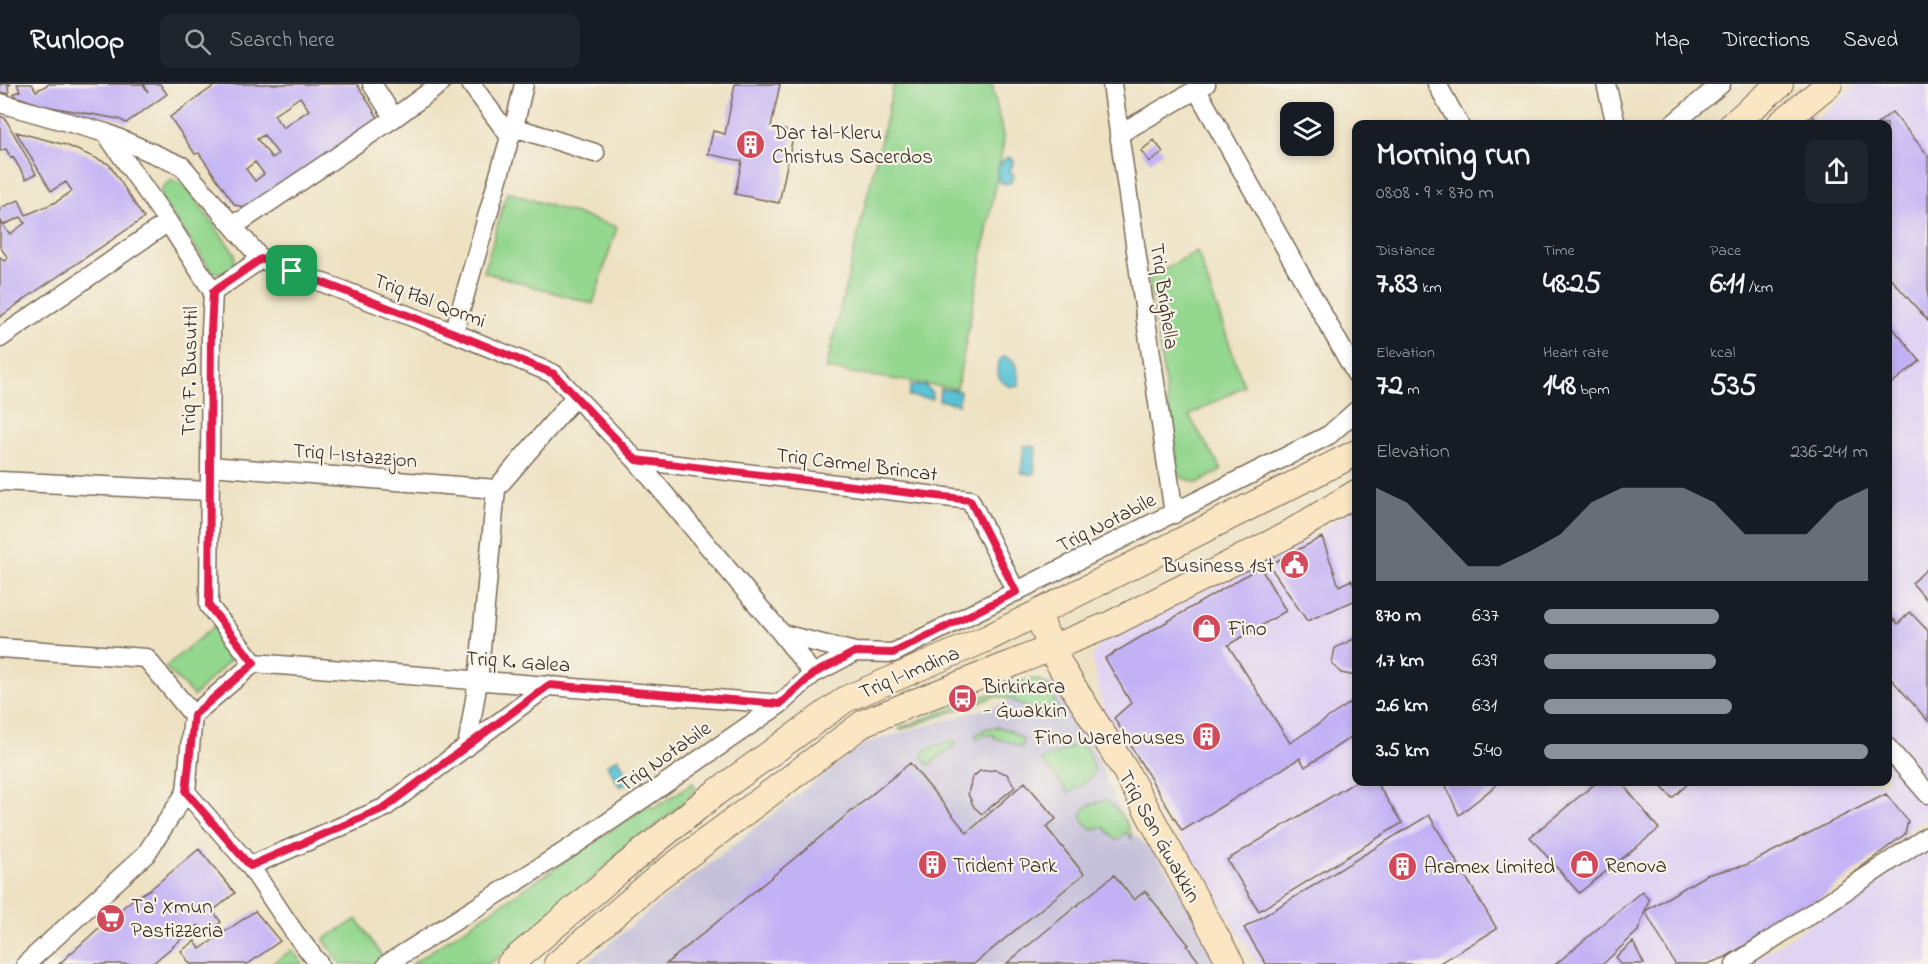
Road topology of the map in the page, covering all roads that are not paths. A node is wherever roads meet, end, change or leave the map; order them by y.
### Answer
1 (372, 84) edge
2 (440, 84) edge
3 (471, 84) edge
4 (524, 84) edge
5 (1112, 84) edge
6 (1437, 84) edge
7 (1606, 84) edge
8 (1721, 84) edge
9 (1780, 84) edge
10 (1829, 84) edge
11 (1202, 87) edge
12 (0, 103) edge
13 (394, 118) junction
14 (1457, 120) edge
15 (1615, 120) edge
16 (1678, 120) edge
17 (1739, 120) edge
18 (1785, 120) edge
19 (512, 132) junction
20 (106, 134) junction
21 (1119, 134) junction
22 (596, 153) dead end
23 (168, 222) junction
24 (231, 223) junction
25 (261, 259) junction
26 (213, 292) junction
27 (454, 333) junction
28 (0, 338) edge
29 (1352, 367) edge
30 (575, 397) junction
31 (1352, 415) edge
32 (1352, 455) edge
33 (636, 460) junction
34 (210, 466) junction
35 (0, 481) edge
36 (496, 489) junction
37 (209, 491) junction
38 (1352, 495) edge
39 (1174, 514) junction
40 (1016, 592) junction
41 (1038, 613) junction
42 (782, 634) junction
43 (0, 648) edge
44 (1051, 649) junction
45 (855, 652) junction
46 (254, 663) junction
47 (813, 674) junction
48 (478, 681) junction
49 (549, 685) junction
50 (780, 704) junction
51 (194, 715) junction
52 (467, 747) junction
53 (1892, 753) edge
54 (186, 792) junction
55 (1928, 794) edge
56 (1928, 836) edge
57 (250, 866) junction
58 (1740, 963) edge
59 (26, 964) edge
60 (319, 964) edge
61 (387, 964) edge
62 (510, 964) edge
63 (557, 964) edge
64 (1231, 964) edge

1 - 13 street
2 - 13 street
3 - 19 street
4 - 19 street
5 - 21 street, Triq Brigħella
6 - 14 street
7 - 15 street
8 - 16 street
9 - 17 main road
10 - 18 main road
11 - 21 street
11 - 29 street
12 - 20 street, Triq Ħal Qormi
13 - 24 street
19 - 22 street
19 - 27 street
20 - 23 street, Triq F. Busuttil
20 - 24 street, Triq Ħal Qormi
21 - 39 street, Triq Brigħella
23 - 26 street, Triq F. Busuttil
23 - 28 street
24 - 25 street, Triq Ħal Qormi
25 - 26 street
25 - 27 street, Triq Ħal Qormi
26 - 34 street, Triq F. Busuttil
27 - 30 street, Triq Ħal Qormi
30 - 33 street, Triq Ħal Qormi
30 - 36 street
31 - 39 street, Triq Notabile
32 - 41 main road, Triq l-Imdina
33 - 40 street, Triq Carmel Brincat
33 - 42 street, Triq Ħal Qormi
34 - 36 street, Triq l-Istazzjon
34 - 37 street, Triq F. Busuttil
35 - 37 street
36 - 48 street
37 - 46 street, Triq F. Busuttil
38 - 44 main road, Triq l-Imdina
39 - 40 street, Triq Notabile
40 - 45 street, Triq Notabile
41 - 44 main road, Triq San Ġwakkin
41 - 62 main road, Triq l-Imdina
42 - 45 street
42 - 47 street, Triq Ħal Qormi
43 - 51 street
44 - 63 main road, Triq l-Imdina
44 - 64 main road, Triq San Ġwakkin
45 - 47 street, Triq Notabile
46 - 48 street, Triq K. Galea
46 - 51 street
47 - 50 street, Triq Notabile
48 - 49 street, Triq K. Galea
48 - 52 street
49 - 50 street, Triq K. Galea
49 - 52 street
50 - 61 street, Triq Notabile
51 - 54 street
52 - 57 street
53 - 55 street
54 - 57 street
54 - 59 street
56 - 58 street
57 - 60 street

